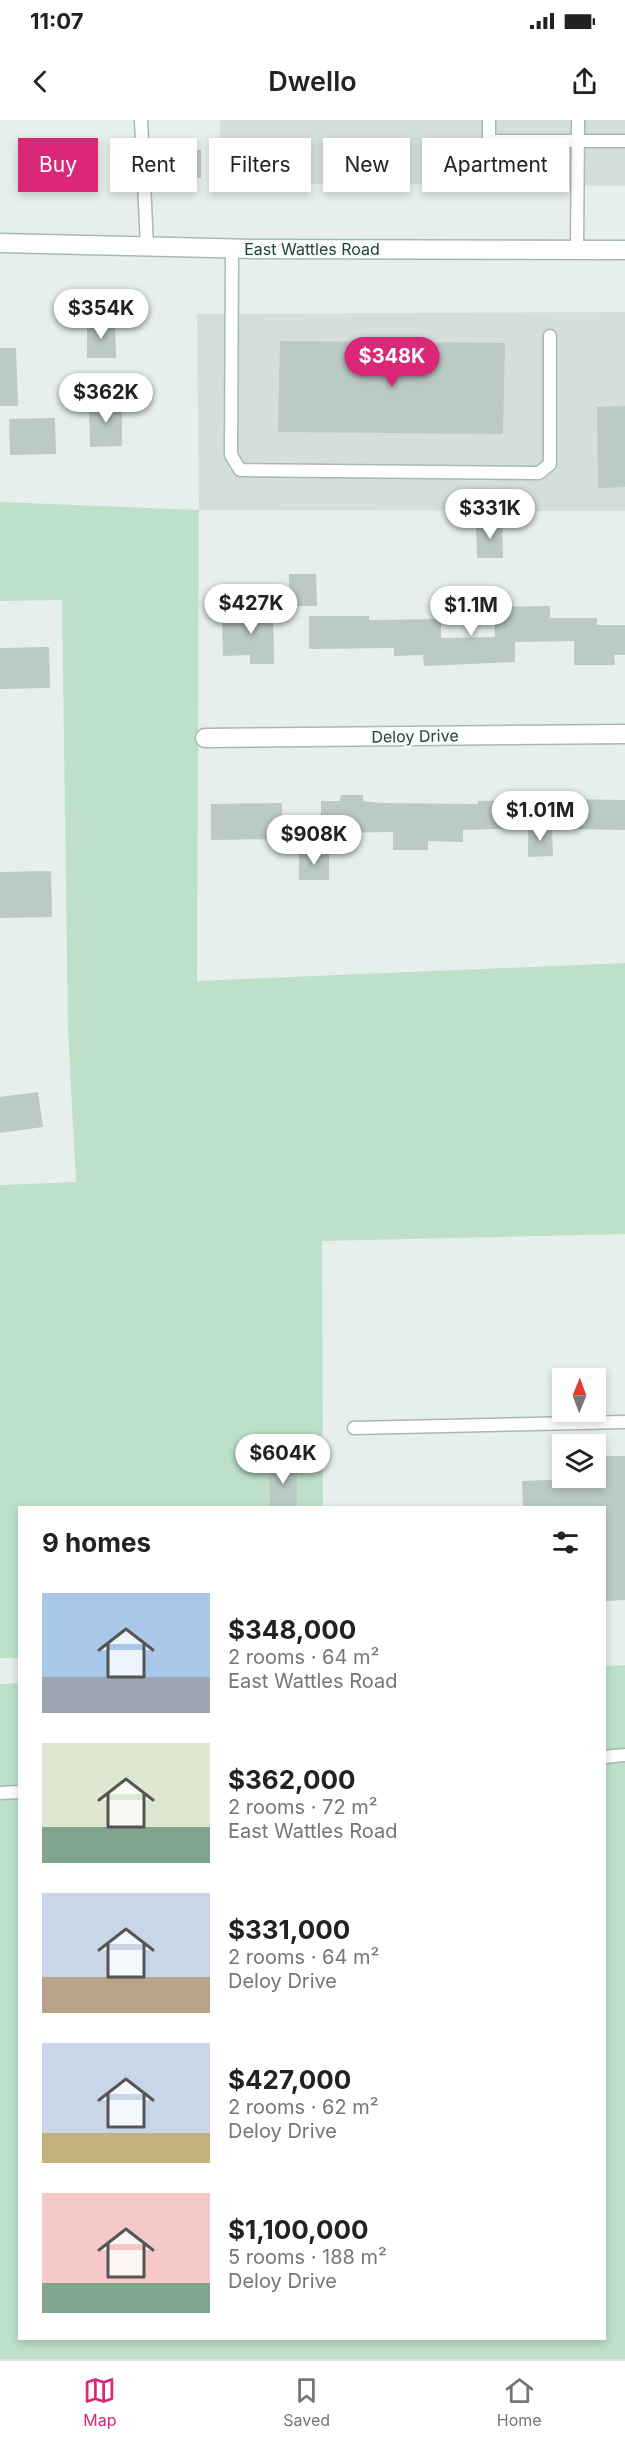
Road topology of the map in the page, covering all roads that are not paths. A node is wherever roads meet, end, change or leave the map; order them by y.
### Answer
1 (141, 120) edge
2 (489, 120) edge
3 (578, 120) edge
4 (579, 141) junction
5 (625, 141) edge
6 (0, 243) edge
7 (147, 246) junction
8 (232, 249) junction
9 (577, 250) junction
10 (625, 250) edge
11 (550, 336) dead end
12 (625, 734) edge
13 (205, 738) dead end
14 (625, 1422) edge
15 (354, 1428) dead end
16 (625, 1755) edge
17 (606, 1757) edge
18 (18, 1792) edge
19 (0, 1793) edge

1 - 7 lane
2 - 4 lane
3 - 4 lane
4 - 5 lane
4 - 9 lane
6 - 7 main road, East Wattles Road
7 - 8 main road, East Wattles Road
8 - 9 main road, East Wattles Road
8 - 11 lane
9 - 10 main road, East Wattles Road
12 - 13 main road, Deloy Drive
14 - 15 lane
16 - 17 lane
18 - 19 lane

